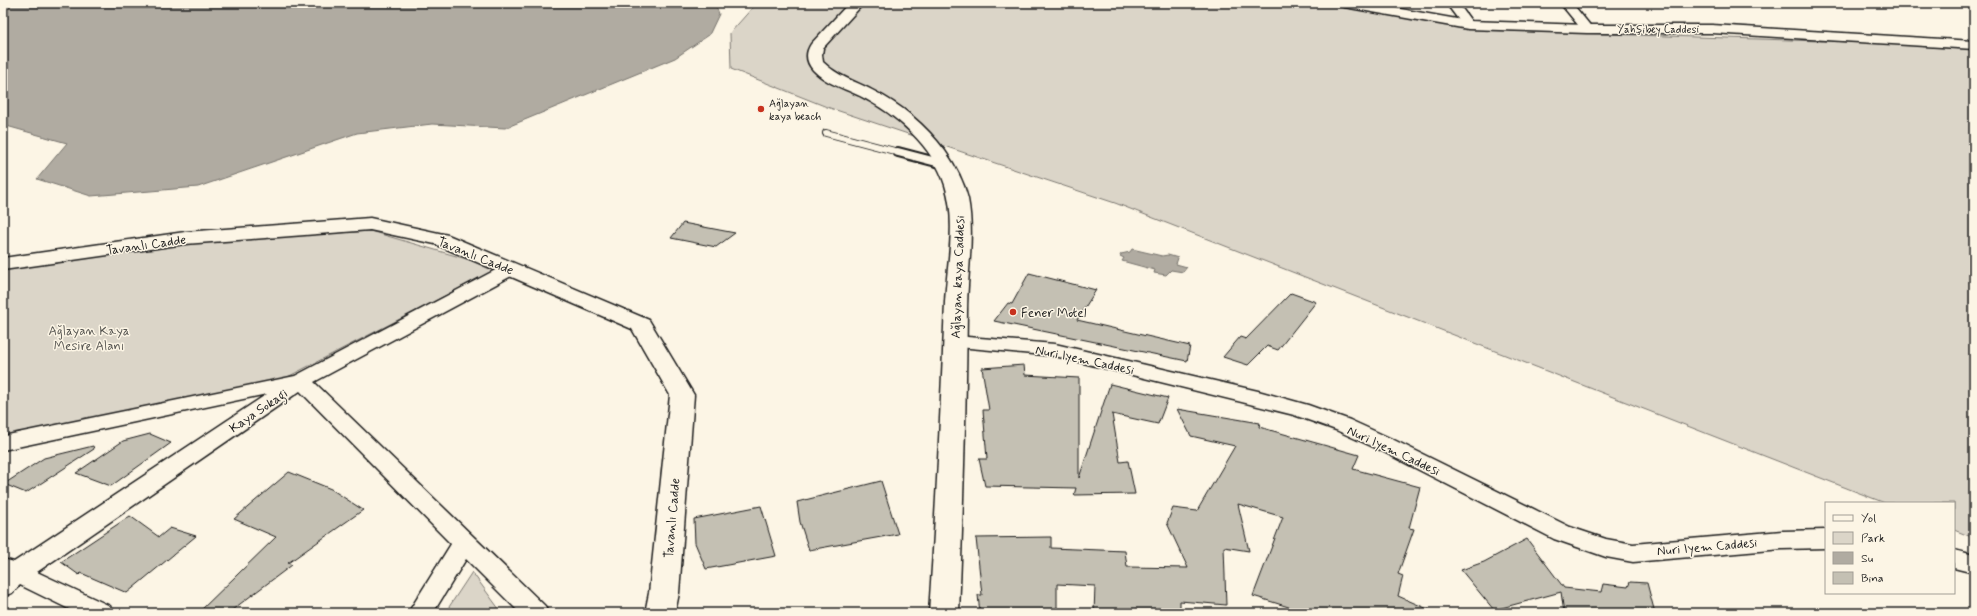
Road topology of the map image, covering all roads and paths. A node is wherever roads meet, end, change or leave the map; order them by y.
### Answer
1 (857, 3) edge
2 (1344, 3) edge
3 (1452, 3) edge
4 (1566, 3) edge
5 (1468, 25) junction
6 (1587, 29) junction
7 (1974, 45) edge
8 (826, 133) dead end
9 (944, 164) junction
10 (3, 264) edge
11 (511, 269) junction
12 (956, 342) junction
13 (301, 381) junction
14 (3, 444) edge
15 (1825, 539) edge
16 (464, 543) junction
17 (1955, 559) edge
18 (1974, 564) edge
19 (8, 576) edge
20 (101, 613) edge
21 (420, 613) edge
22 (536, 613) edge
23 (660, 613) edge
24 (944, 613) edge

1 - 9 street, Ağlayan kaya Caddesi
2 - 5 street, Yahşibey Caddesi
3 - 5 street
4 - 6 street
5 - 6 street, Yahşibey Caddesi
6 - 7 street, Yahşibey Caddesi
8 - 9 lane
9 - 12 street, Ağlayan kaya Caddesi
10 - 11 street, Tavanlı Cadde
11 - 13 street, Kaya Sokagi
11 - 23 street, Tavanlı Cadde
12 - 15 street, Nuri Iyem Caddesi
12 - 24 street, Ağlayan kaya Caddesi
13 - 14 street
13 - 16 street
13 - 19 street, Kaya Sokagi
16 - 21 street
16 - 22 street
17 - 18 street
19 - 20 street

